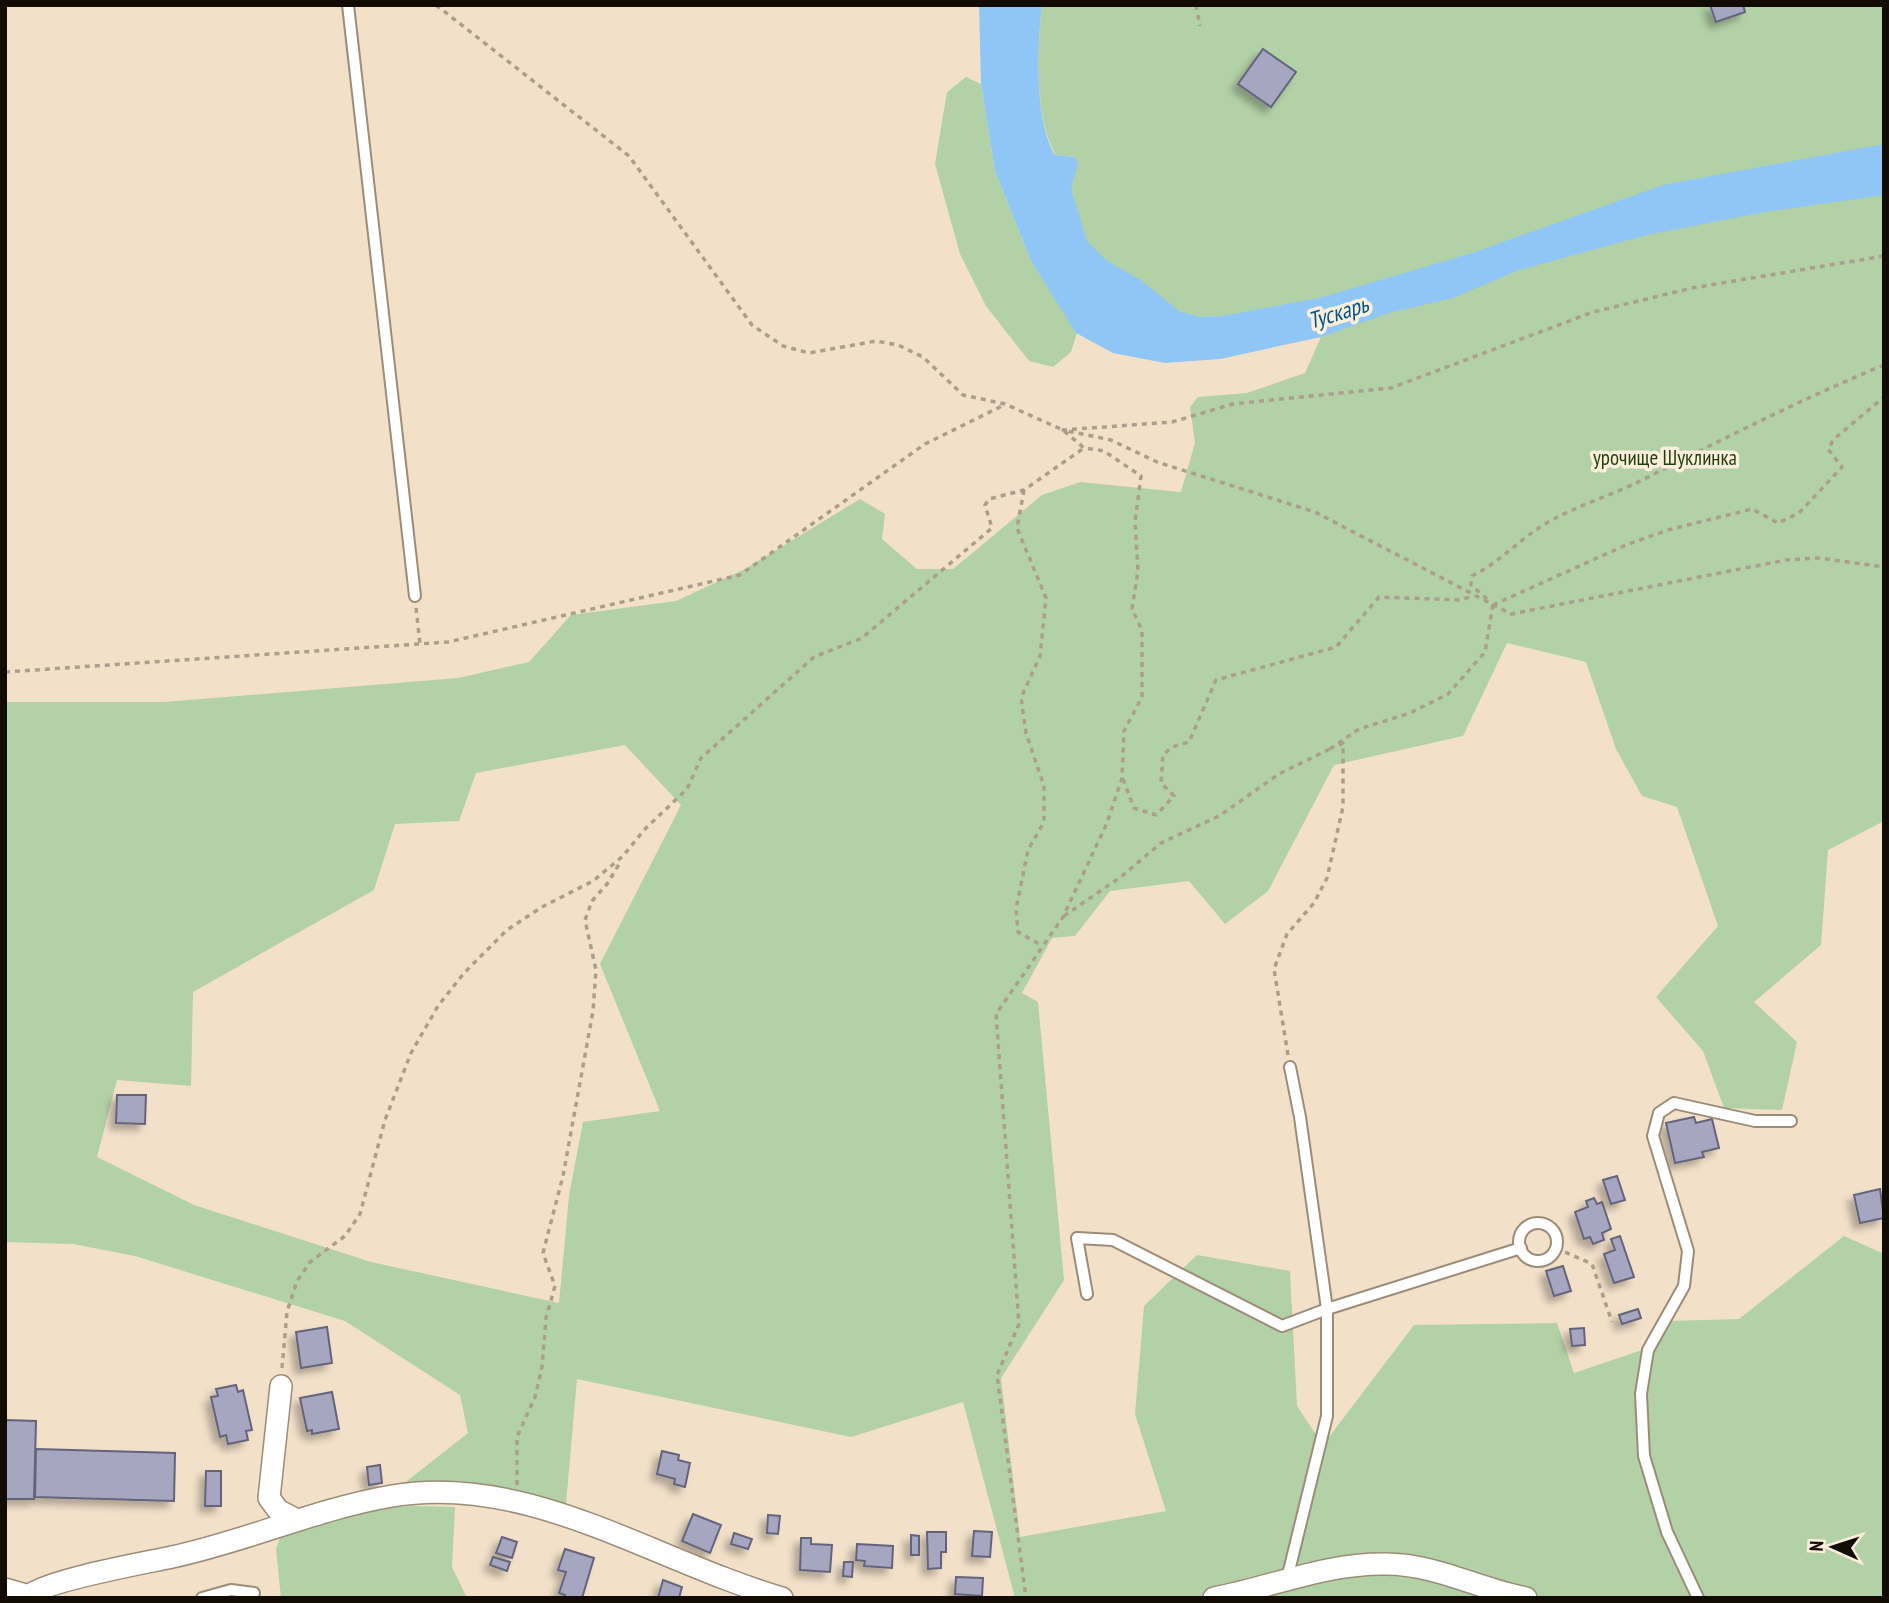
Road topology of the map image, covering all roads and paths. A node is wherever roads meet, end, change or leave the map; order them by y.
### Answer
1 (348, 5) edge
2 (436, 5) edge
3 (1196, 5) edge
4 (1200, 26) dead end
5 (1884, 256) edge
6 (1884, 365) edge
7 (1884, 397) edge
8 (1005, 404) junction
9 (1063, 430) junction
10 (1084, 448) junction
11 (1024, 491) junction
12 (1884, 567) edge
13 (415, 596) joint
14 (1476, 596) junction
15 (1493, 605) junction
16 (420, 644) junction
17 (5, 672) edge
18 (1330, 749) junction
19 (1122, 778) junction
20 (624, 856) junction
21 (1063, 917) junction
22 (1042, 946) junction
23 (1290, 1068) joint
24 (1791, 1121) dead end
25 (1521, 1248) junction
26 (1556, 1248) junction
27 (1087, 1294) dead end
28 (1328, 1309) junction
29 (1612, 1322) dead end
30 (281, 1386) joint
31 (519, 1503) junction
32 (295, 1519) junction
33 (1287, 1579) junction
34 (5, 1590) edge
35 (254, 1593) dead end
36 (26, 1597) edge
37 (202, 1598) edge
38 (782, 1598) edge
39 (1026, 1598) edge
40 (1214, 1598) edge
41 (1526, 1598) edge
42 (1698, 1598) edge

1 - 13 lane
2 - 8 path
3 - 4 path
5 - 9 path
6 - 15 path
7 - 15 path
8 - 9 path
8 - 16 path
9 - 10 path
9 - 14 path
10 - 11 path
10 - 19 path
11 - 20 path
11 - 22 path
12 - 15 path
13 - 16 path
14 - 15 path
14 - 19 path
15 - 18 path
16 - 17 path
18 - 21 path
18 - 23 path
19 - 21 path
20 - 30 path
20 - 31 path
21 - 22 path
22 - 39 path
23 - 28 lane
24 - 42 lane
25 - 26 lane
25 - 26 lane
25 - 28 lane
26 - 29 path
27 - 28 lane
28 - 33 lane
30 - 32 street
31 - 32 street
31 - 38 street
32 - 36 street
33 - 40 street
33 - 41 street
34 - 36 street
35 - 37 lane

